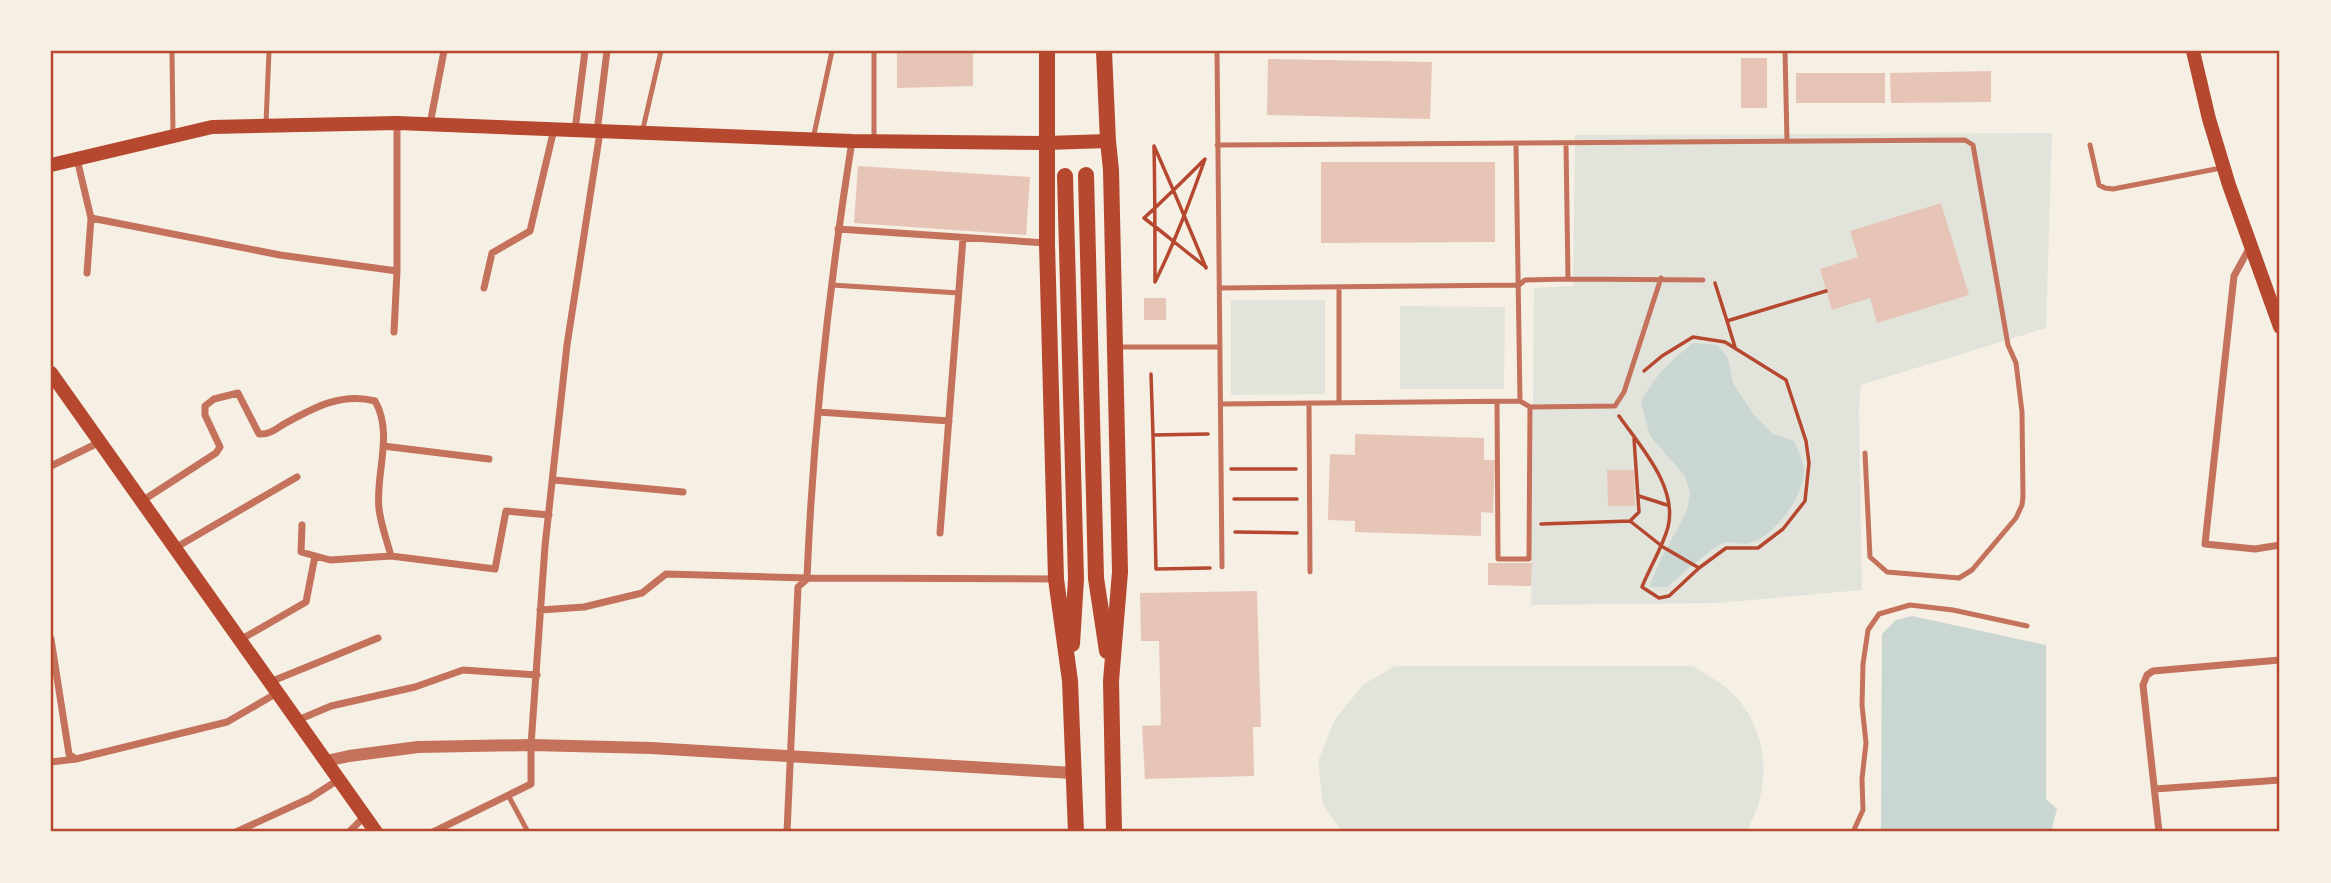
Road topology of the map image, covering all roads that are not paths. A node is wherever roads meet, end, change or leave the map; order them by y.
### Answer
1 (172, 51) edge
2 (269, 51) edge
3 (444, 51) edge
4 (585, 51) edge
5 (607, 51) edge
6 (662, 51) edge
7 (832, 51) edge
8 (874, 51) edge
9 (1047, 51) edge
10 (1104, 51) edge
11 (1217, 51) edge
12 (1784, 51) edge
13 (2193, 51) edge
14 (397, 123) junction
15 (430, 124) junction
16 (266, 126) junction
17 (554, 130) junction
18 (575, 131) junction
19 (598, 132) junction
20 (642, 133) junction
21 (173, 137) junction
22 (813, 139) junction
23 (852, 141) junction
24 (874, 141) junction
25 (1108, 141) junction
26 (1787, 141) junction
27 (1046, 143) junction
28 (1566, 143) junction
29 (1516, 144) junction
30 (1217, 145) junction
31 (2090, 145) dead end
32 (77, 159) junction
33 (51, 165) edge
34 (2224, 168) junction
35 (1065, 176) dead end
36 (1086, 176) dead end
37 (91, 218) junction
38 (838, 229) junction
39 (963, 238) junction
40 (1047, 243) junction
41 (2251, 244) junction
42 (397, 271) junction
43 (87, 273) dead end
44 (1661, 278) junction
45 (1568, 279) junction
46 (1703, 280) road end
47 (832, 285) junction
48 (1519, 285) junction
49 (484, 288) dead end
50 (1219, 288) junction
51 (1339, 288) junction
52 (959, 293) junction
53 (2276, 305) edge
54 (2280, 327) edge
55 (394, 332) dead end
56 (1115, 347) junction
57 (1219, 347) junction
58 (51, 373) edge
59 (1520, 401) junction
60 (1497, 402) junction
61 (1308, 403) junction
62 (1339, 403) junction
63 (1220, 404) junction
64 (1530, 408) junction
65 (818, 412) junction
66 (949, 421) junction
67 (100, 442) junction
68 (383, 446) junction
69 (1865, 453) dead end
70 (489, 459) dead end
71 (51, 466) edge
72 (297, 477) dead end
73 (554, 480) junction
74 (683, 492) dead end
75 (141, 501) junction
76 (549, 515) junction
77 (302, 525) dead end
78 (940, 533) dead end
79 (2280, 545) edge
80 (174, 548) junction
81 (315, 556) junction
82 (391, 556) junction
83 (1222, 567) road end
84 (1310, 572) dead end
85 (807, 578) junction
86 (1056, 579) junction
87 (540, 610) junction
88 (2028, 626) dead end
89 (378, 638) dead end
90 (51, 639) edge
91 (240, 640) junction
92 (2280, 660) edge
93 (537, 675) junction
94 (1070, 681) junction
95 (1111, 681) junction
96 (273, 687) junction
97 (298, 720) junction
98 (531, 745) junction
99 (791, 757) junction
100 (75, 759) junction
101 (326, 761) junction
102 (51, 762) edge
103 (1073, 773) junction
104 (339, 779) junction
105 (2280, 780) edge
106 (2155, 789) junction
107 (508, 795) junction
108 (365, 816) junction
109 (236, 832) edge
110 (349, 832) edge
111 (376, 832) edge
112 (433, 832) edge
113 (527, 832) edge
114 (787, 832) edge
115 (1076, 832) edge
116 (1114, 832) edge
117 (1853, 832) edge
118 (2160, 832) edge

1 - 21 lane
2 - 16 lane
3 - 15 street
4 - 18 street
5 - 19 street
6 - 20 lane
7 - 22 lane
8 - 24 lane
9 - 27 main road
10 - 25 main road
11 - 30 lane
12 - 26 lane
13 - 34 main road
14 - 15 main road
14 - 16 main road
14 - 42 street
15 - 17 main road
16 - 21 main road
17 - 18 main road
17 - 49 street
18 - 19 main road
19 - 20 main road
19 - 73 street
20 - 22 main road
21 - 32 main road
22 - 23 main road
23 - 24 main road
23 - 38 street
24 - 27 main road
25 - 27 main road
25 - 56 main road
26 - 28 lane
26 - 69 lane
27 - 40 main road
28 - 29 lane
28 - 45 lane
29 - 30 lane
29 - 48 lane
30 - 50 lane
31 - 34 lane
32 - 33 main road
32 - 37 street
34 - 41 main road
35 - 94 main road
36 - 95 main road
37 - 42 street
37 - 43 street
38 - 39 street
38 - 47 street
39 - 40 street
39 - 52 street
40 - 86 main road
41 - 53 main road
41 - 79 street
42 - 55 street
44 - 45 lane
44 - 46 lane
44 - 64 lane
45 - 48 lane
47 - 52 lane
47 - 65 street
48 - 51 lane
48 - 59 lane
50 - 51 lane
50 - 57 lane
51 - 62 lane
52 - 66 street
53 - 54 main road
56 - 57 lane
56 - 95 main road
57 - 63 lane
58 - 67 main road
59 - 60 lane
59 - 64 lane
60 - 62 lane
60 - 64 lane
61 - 62 lane
61 - 63 lane
61 - 84 lane
63 - 83 lane
65 - 66 street
65 - 85 street
66 - 78 street
67 - 71 street
67 - 75 main road
68 - 70 street
68 - 75 street
68 - 82 street
72 - 80 street
73 - 74 street
73 - 76 street
75 - 80 main road
76 - 82 street
76 - 87 street
77 - 81 street
80 - 91 main road
81 - 82 street
81 - 91 street
85 - 86 street
85 - 87 street
85 - 99 street
86 - 94 main road
87 - 93 street
88 - 117 lane
89 - 96 street
90 - 100 street
91 - 96 main road
92 - 106 street
93 - 97 street
93 - 98 street
94 - 103 main road
95 - 116 main road
96 - 97 main road
96 - 100 street
97 - 101 main road
98 - 99 street
98 - 101 street
98 - 107 street
99 - 103 street
99 - 114 street
100 - 102 street
101 - 104 main road
103 - 115 main road
104 - 108 main road
104 - 109 street
105 - 106 street
106 - 118 street
107 - 112 street
107 - 113 lane
108 - 110 street
108 - 111 main road

